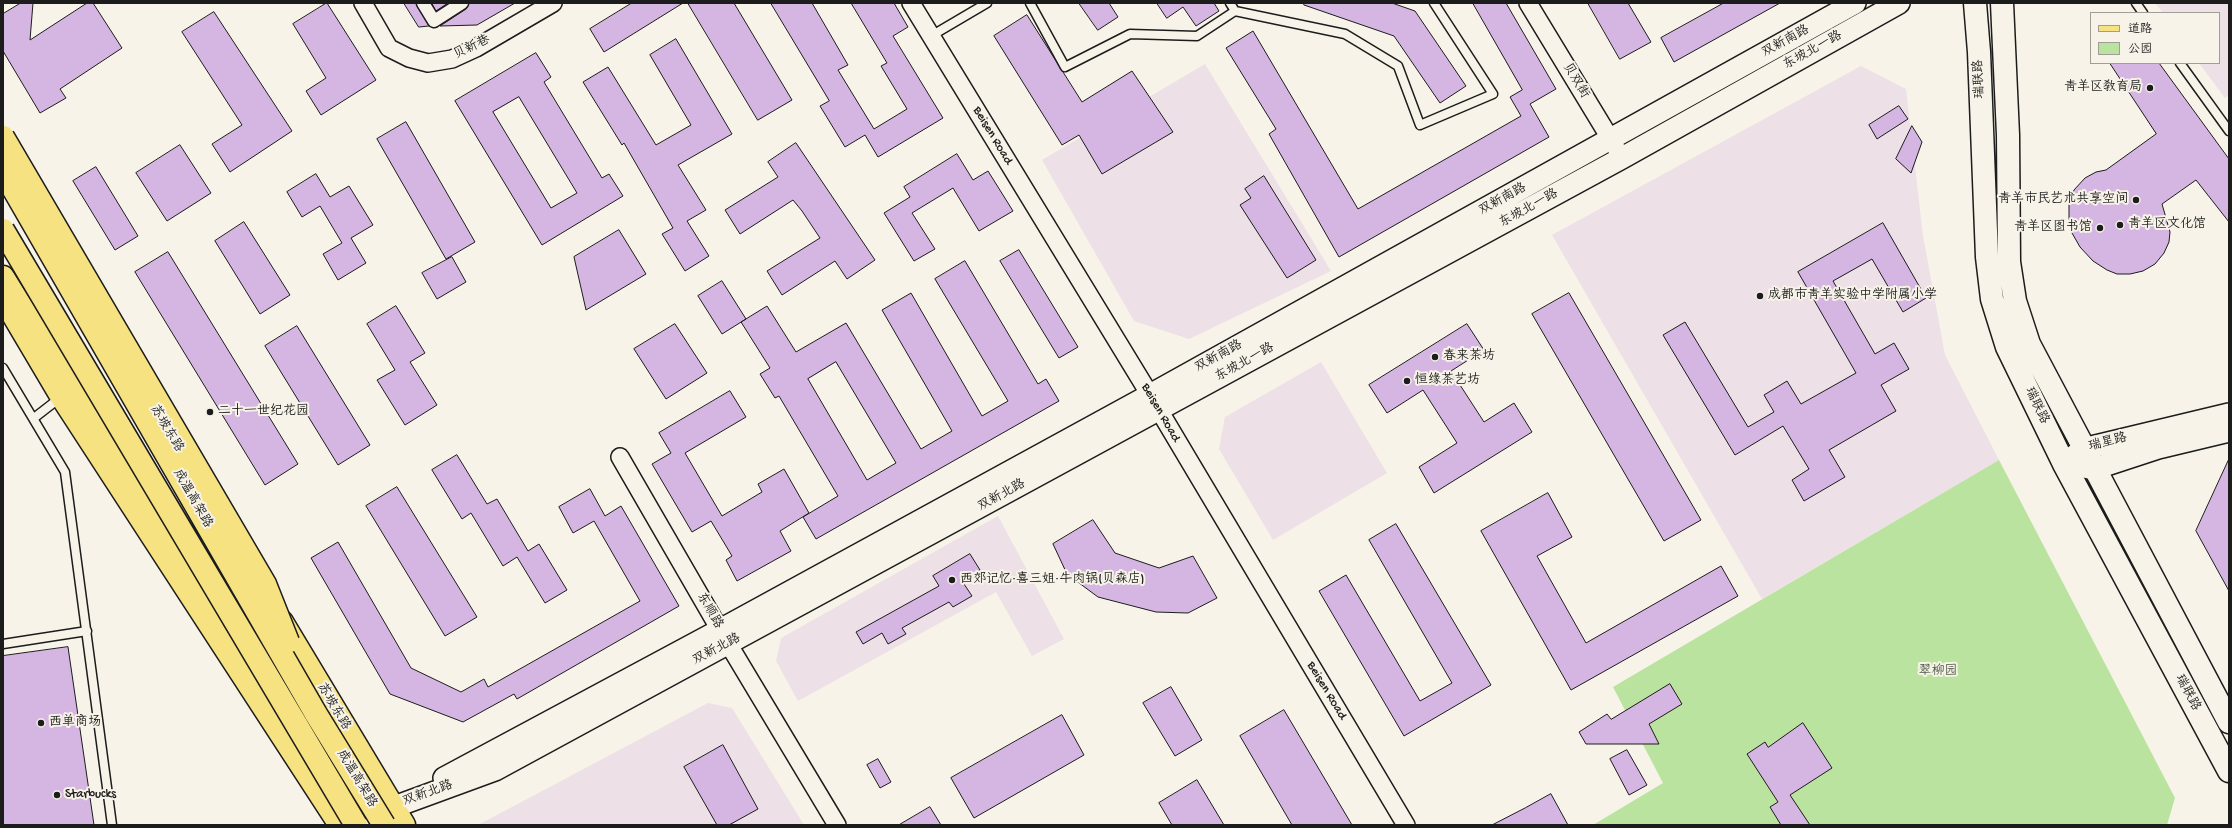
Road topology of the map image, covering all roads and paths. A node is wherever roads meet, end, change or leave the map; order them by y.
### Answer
1 (363, 3) edge
2 (423, 3) edge
3 (462, 3) edge
4 (553, 3) edge
5 (911, 3) edge
6 (987, 3) edge
7 (1030, 3) edge
8 (1230, 3) edge
9 (1434, 3) edge
10 (1528, 3) edge
11 (1855, 3) edge
12 (1899, 3) edge
13 (1975, 3) edge
14 (2002, 3) edge
15 (2136, 3) edge
16 (1235, 11) junction
17 (2142, 12) edge
18 (931, 36) junction
19 (2181, 64) edge
20 (2229, 131) edge
21 (3, 137) edge
22 (1611, 140) junction
23 (3, 153) edge
24 (1622, 158) junction
25 (3, 171) edge
26 (3, 230) edge
27 (3, 277) edge
28 (3, 298) edge
29 (3, 368) edge
30 (62, 396) junction
31 (1154, 403) junction
32 (2229, 414) edge
33 (34, 418) junction
34 (2229, 431) edge
35 (2083, 450) junction
36 (620, 457) dead end
37 (2064, 464) junction
38 (2094, 468) junction
39 (87, 631) junction
40 (724, 638) junction
41 (3, 644) edge
42 (267, 674) junction
43 (316, 714) junction
44 (2229, 722) edge
45 (2229, 771) edge
46 (394, 819) edge
47 (112, 825) edge
48 (340, 825) edge
49 (352, 825) edge
50 (356, 825) edge
51 (837, 825) edge
52 (1406, 825) edge

1 - 4 street, 贝新巷
2 - 3 street
5 - 18 street, Beisen Road
6 - 18 lane
7 - 16 lane
8 - 16 lane
9 - 16 lane
10 - 22 street, 贝双街
11 - 22 street, 双新南路
12 - 24 street, 东坡北一路
13 - 37 main road, 瑞联路
14 - 35 main road, 瑞联路
15 - 17 lane
18 - 31 street, Beisen Road
19 - 20 lane
21 - 43 main road, bridge
22 - 24 street, 贝双街
22 - 31 street, 双新南路
23 - 46 main road, 苏坡东路
24 - 31 street, 东坡北一路
25 - 43 main road, 成温高架路, bridge
26 - 42 main road, 成温高架路, bridge
27 - 42 main road, bridge
28 - 30 main road
29 - 33 lane
30 - 33 lane
30 - 48 main road
31 - 40 street, 双新北路
31 - 52 street, Beisen Road
32 - 35 street, 瑞星路
33 - 39 lane
34 - 38 street, 瑞星路
35 - 37 street, 瑞星路
35 - 38 main road, 瑞联路
36 - 40 street, 东顺路
37 - 38 street, 瑞星路
37 - 45 main road, 瑞联路
38 - 44 main road, 瑞联路
39 - 41 lane
39 - 47 lane
40 - 46 street, 双新北路
40 - 51 street, 东顺路
42 - 50 main road, 成温高架路, bridge
43 - 46 main road, 成温高架路, bridge
46 - 49 main road

